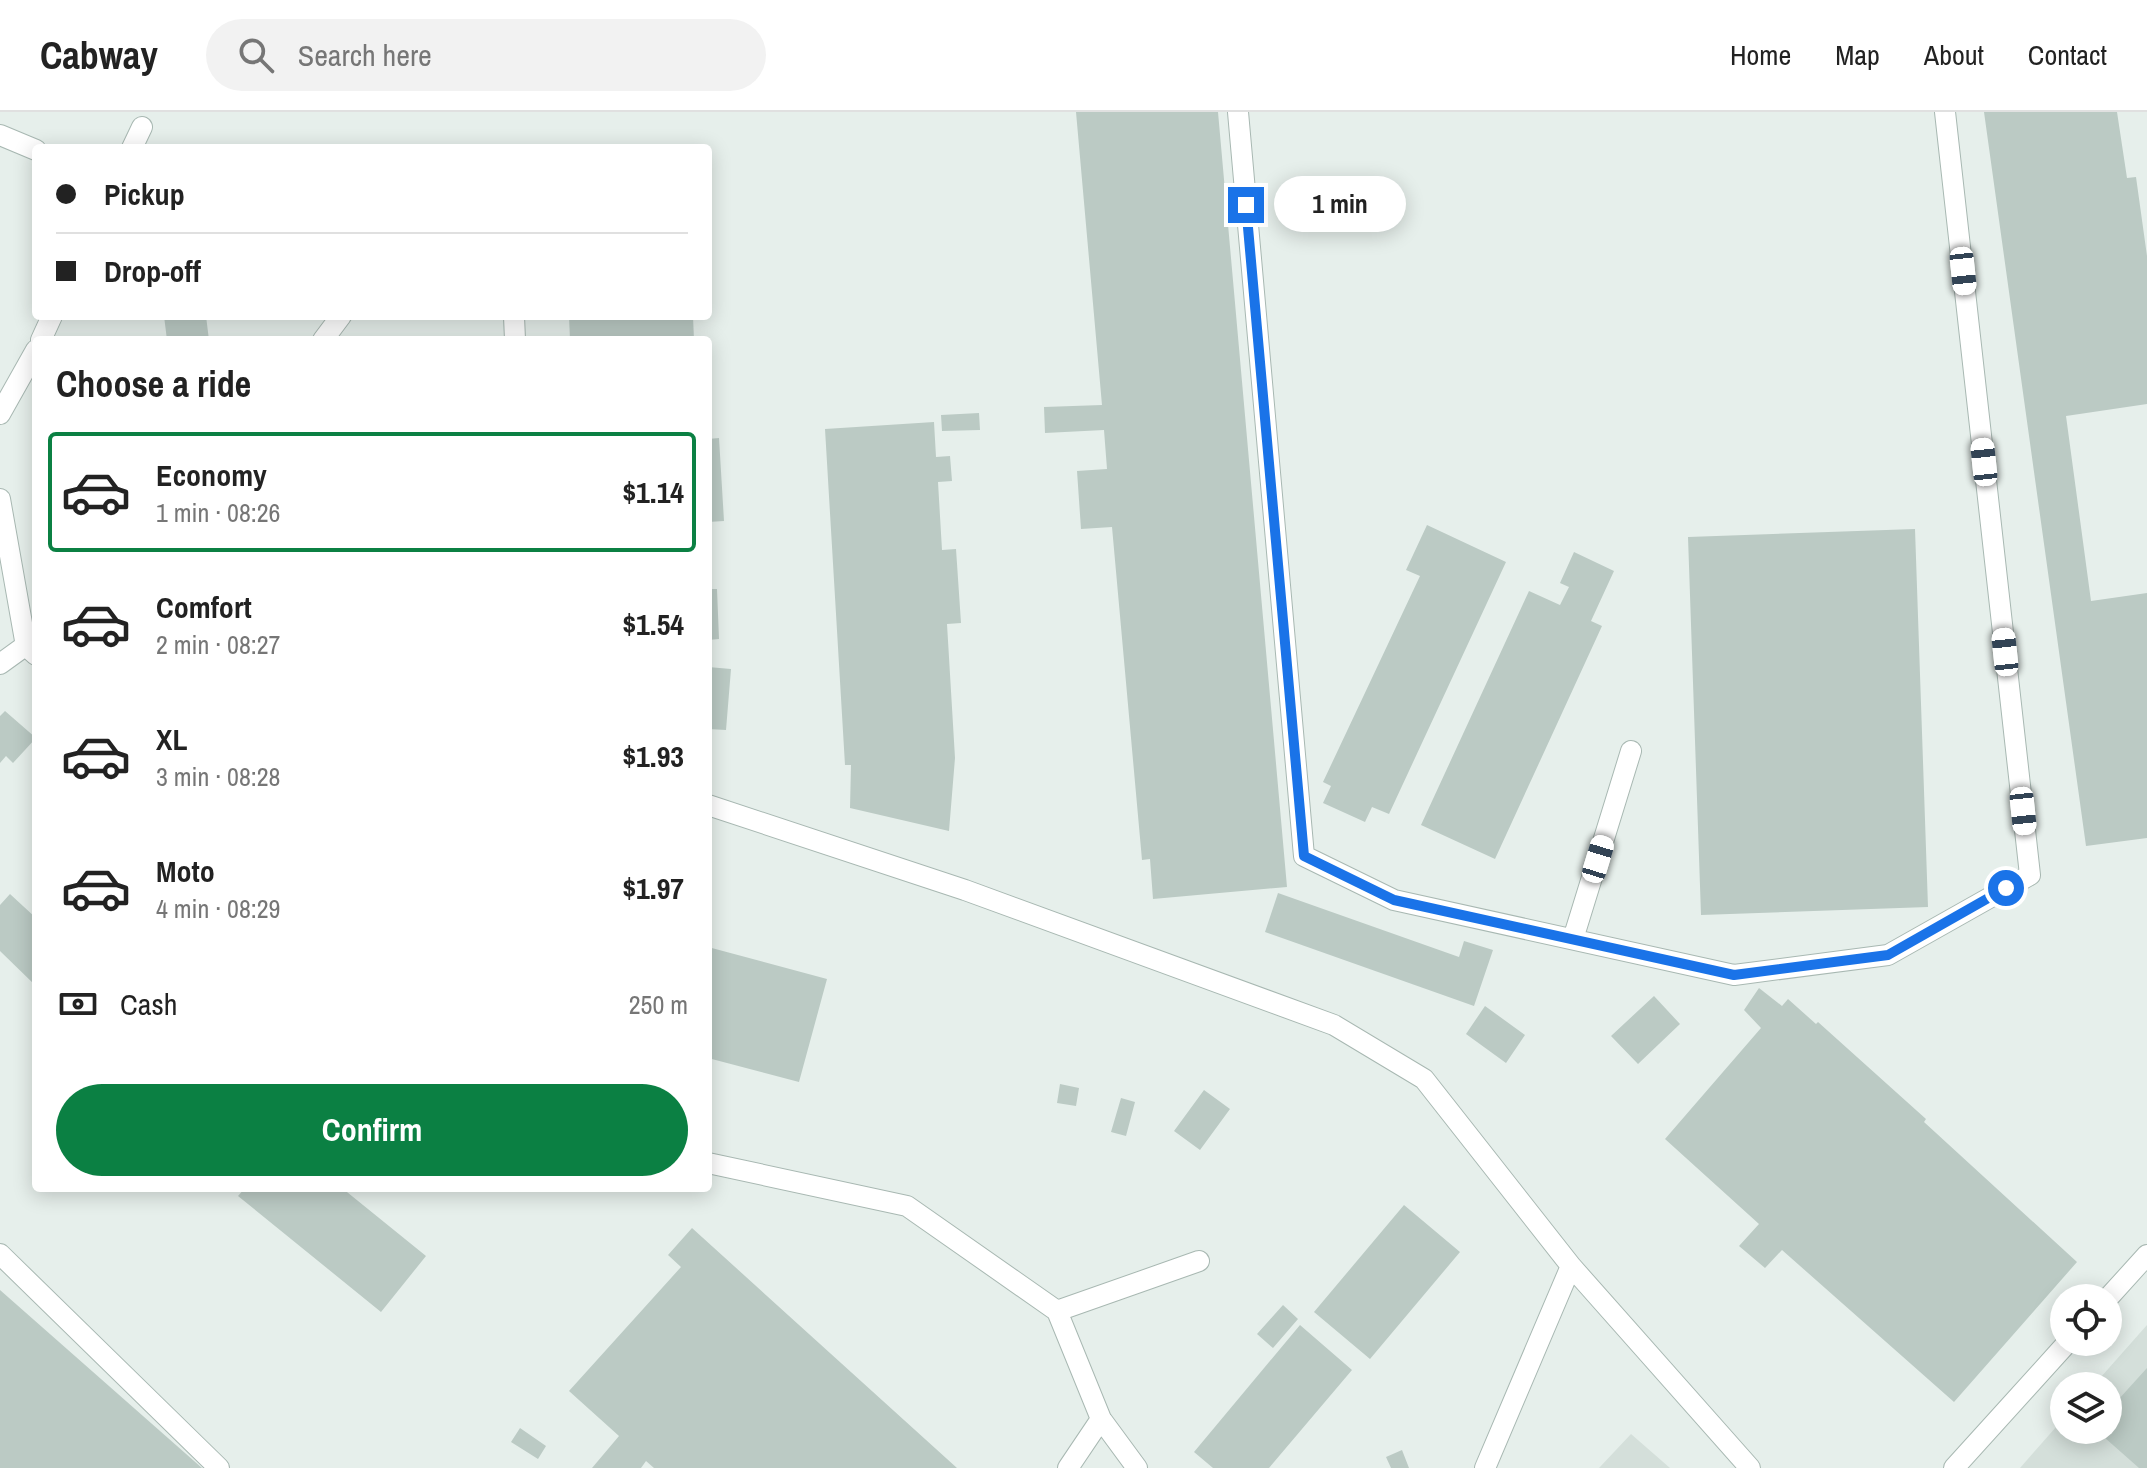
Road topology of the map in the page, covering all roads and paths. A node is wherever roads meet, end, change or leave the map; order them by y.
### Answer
1 (1238, 112) edge
2 (1945, 112) edge
3 (142, 127) dead end
4 (0, 135) edge
5 (134, 144) edge
6 (32, 148) edge
7 (32, 357) edge
8 (0, 414) edge
9 (0, 499) edge
10 (32, 642) edge
11 (32, 647) edge
12 (0, 664) edge
13 (1631, 751) dead end
14 (712, 806) edge
15 (1573, 939) junction
16 (712, 1164) edge
17 (0, 1254) edge
18 (2147, 1255) edge
19 (1199, 1261) dead end
20 (1571, 1266) junction
21 (2121, 1284) edge
22 (1057, 1311) junction
23 (2055, 1356) edge
24 (1101, 1419) junction
25 (219, 1468) edge
26 (1068, 1468) edge
27 (1137, 1468) edge
28 (1485, 1468) edge
29 (1750, 1468) edge
30 (1954, 1468) edge

1 - 15 lane
2 - 15 lane
3 - 5 lane
4 - 6 lane
7 - 8 lane
9 - 10 lane
11 - 12 lane
13 - 15 lane
14 - 20 lane
16 - 22 lane
17 - 25 lane
18 - 21 lane
19 - 22 lane
20 - 28 lane
20 - 29 lane
22 - 24 lane
23 - 30 lane
24 - 26 lane
24 - 27 lane

